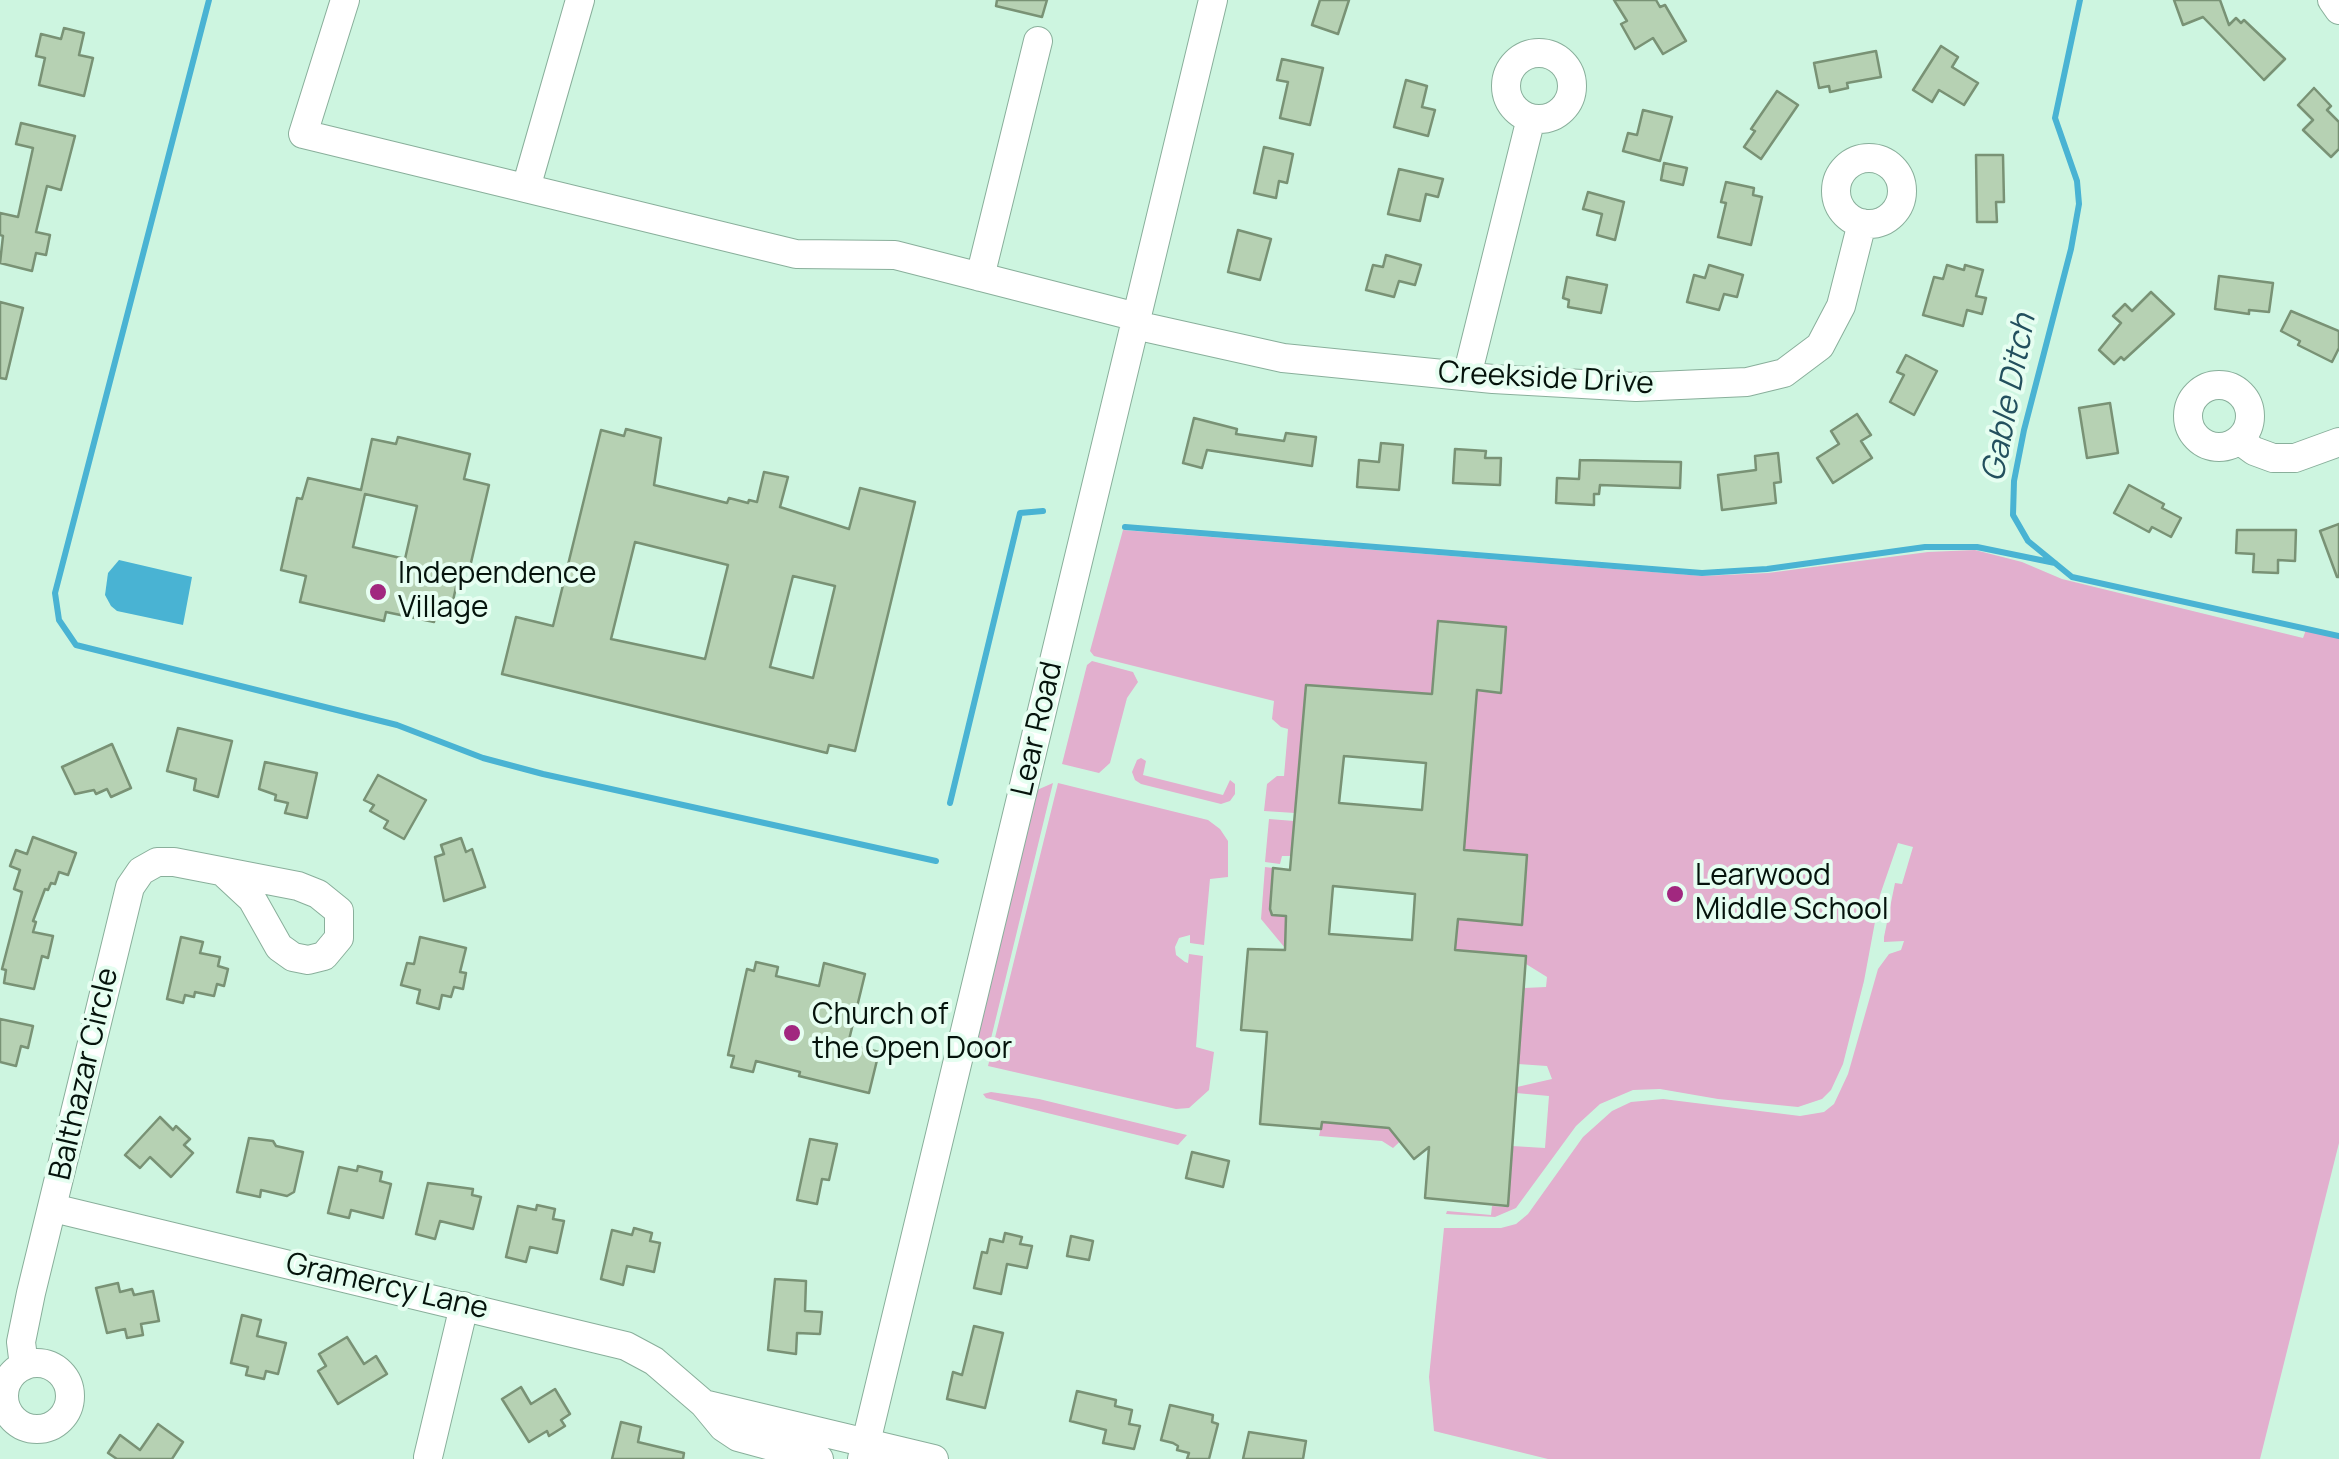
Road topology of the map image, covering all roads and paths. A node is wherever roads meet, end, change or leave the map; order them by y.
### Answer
1 (346, 0) edge
2 (580, 0) edge
3 (1214, 0) edge
4 (2332, 0) edge
5 (2339, 10) edge
6 (1038, 41) dead end
7 (1531, 118) dead end
8 (526, 188) junction
9 (1862, 224) dead end
10 (980, 277) junction
11 (1136, 321) junction
12 (1467, 376) junction
13 (2239, 440) dead end
14 (2339, 442) edge
15 (224, 873) dead end
16 (53, 1208) junction
17 (464, 1306) junction
18 (24, 1366) dead end
19 (704, 1404) junction
20 (864, 1450) edge
21 (422, 1458) edge
22 (818, 1459) edge
23 (934, 1459) edge

1 - 8 street, Creekside Drive
2 - 8 street
3 - 11 street, Lear Road
4 - 5 street
6 - 10 street
7 - 12 street
8 - 10 street, Creekside Drive
9 - 12 street, Creekside Drive
10 - 11 street, Creekside Drive
11 - 12 street, Creekside Drive
11 - 20 street, Lear Road
13 - 14 street
15 - 16 street, Balthazar Circle
16 - 17 street, Gramercy Lane
16 - 18 street, Balthazar Circle
17 - 19 street, Gramercy Lane
17 - 21 street
19 - 20 street, Gramercy Lane
19 - 22 street, Gramercy Lane
20 - 23 street, Gramercy Lane

